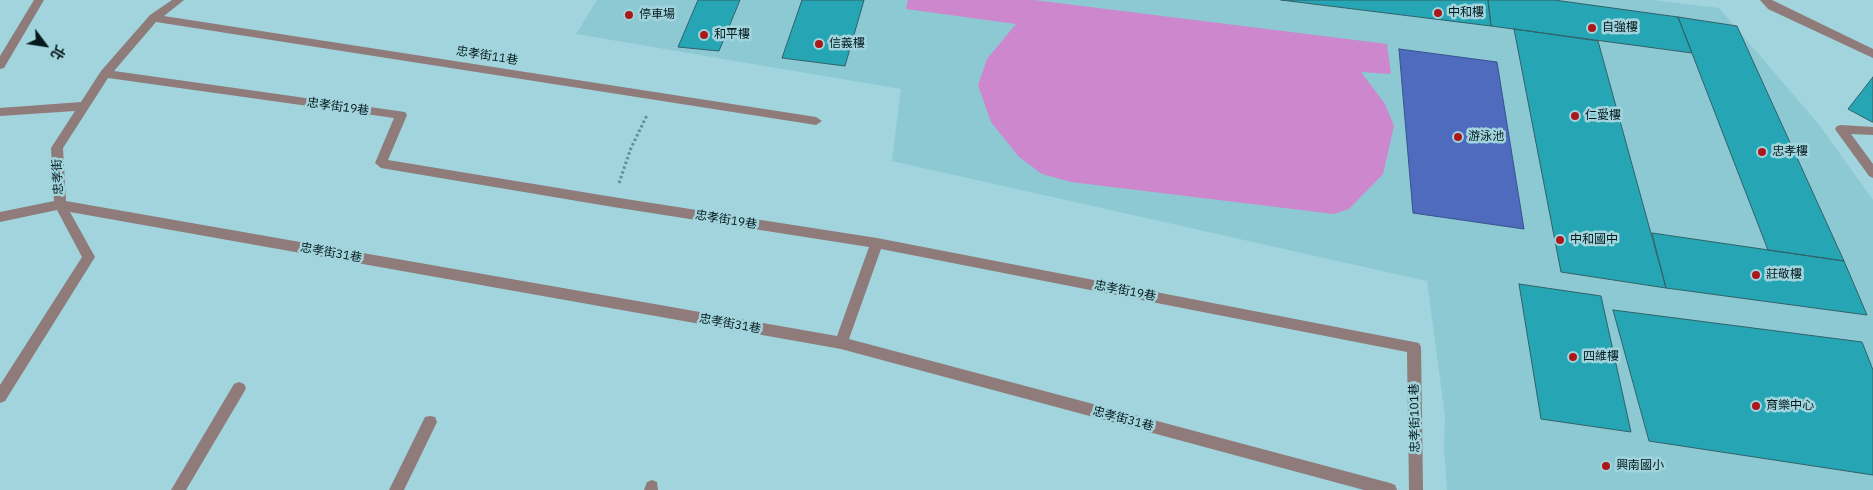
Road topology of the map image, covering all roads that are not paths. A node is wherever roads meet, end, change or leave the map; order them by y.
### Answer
1 (38, 0) edge
2 (179, 0) edge
3 (1765, 0) edge
4 (154, 18) junction
5 (1873, 54) edge
6 (0, 65) edge
7 (105, 74) junction
8 (83, 106) junction
9 (0, 112) edge
10 (816, 121) dead end
11 (1873, 131) edge
12 (1873, 173) edge
13 (60, 205) junction
14 (0, 217) edge
15 (877, 243) junction
16 (842, 343) junction
17 (1414, 347) joint
18 (239, 388) dead end
19 (0, 397) edge
20 (430, 422) dead end
21 (178, 490) edge
22 (396, 490) edge
23 (1390, 490) edge
24 (1416, 490) edge

1 - 6 street
2 - 4 street, 忠孝街
3 - 5 street
4 - 7 street, 忠孝街
4 - 10 street, 忠孝街11巷
7 - 8 street, 忠孝街
7 - 15 street, 忠孝街19巷
8 - 9 street
8 - 13 street, 忠孝街
11 - 12 street
13 - 14 street
13 - 16 street, 忠孝街31巷
13 - 19 street, 忠孝街
15 - 16 street
15 - 17 street, 忠孝街19巷
16 - 23 street, 忠孝街31巷
17 - 24 street, 忠孝街101巷
18 - 21 street
20 - 22 street

